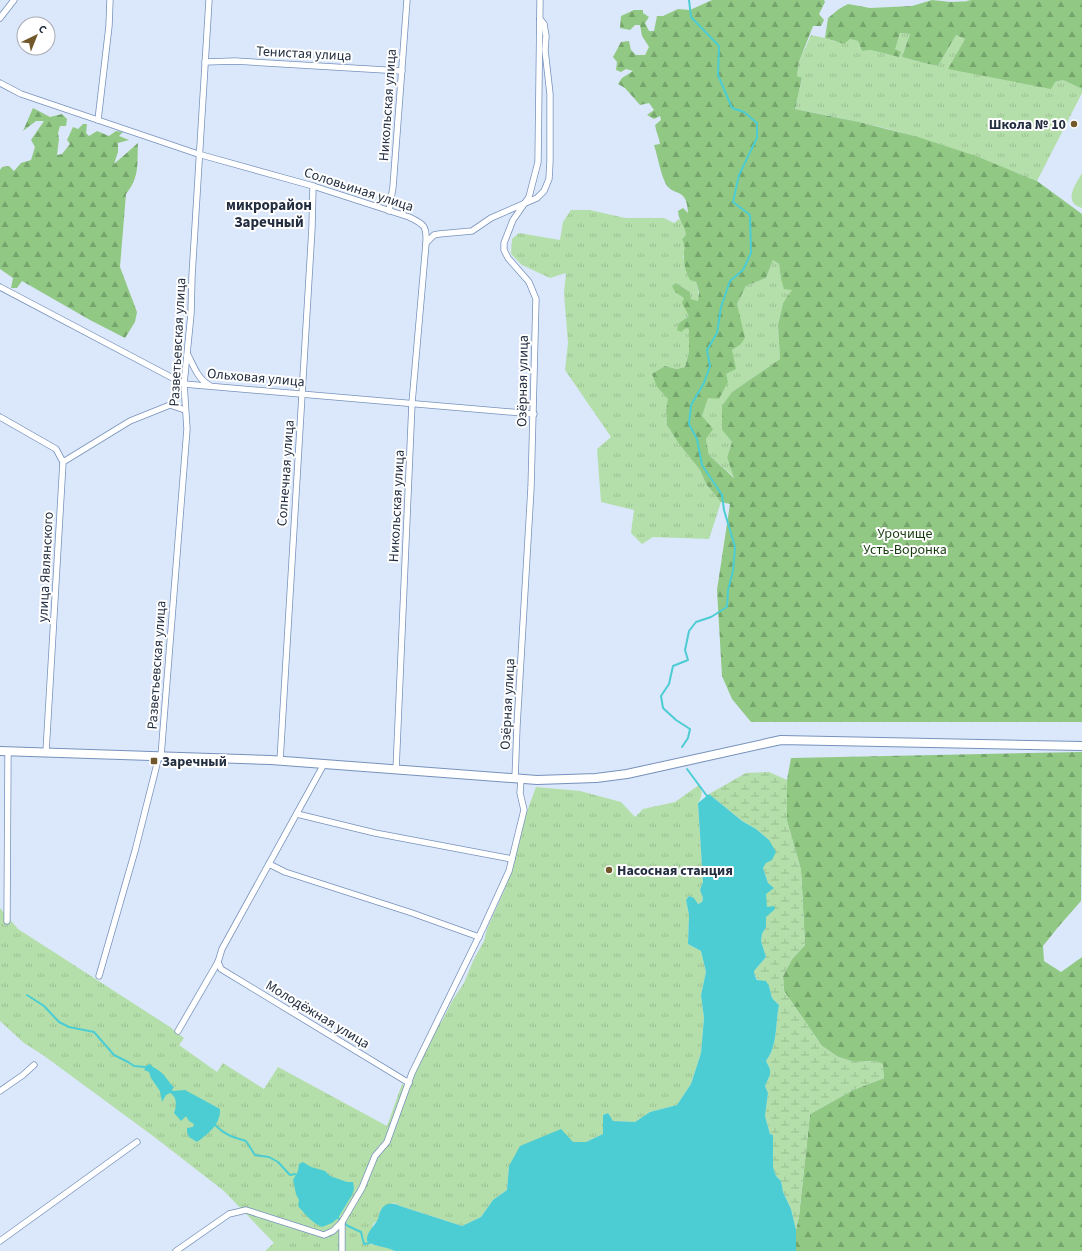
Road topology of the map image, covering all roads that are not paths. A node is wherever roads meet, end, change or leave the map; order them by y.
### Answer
1 (14, 0) edge
2 (110, 0) edge
3 (209, 0) edge
4 (407, 0) edge
5 (540, 0) edge
6 (0, 18) edge
7 (540, 19) junction
8 (205, 62) junction
9 (402, 71) junction
10 (0, 83) edge
11 (98, 120) junction
12 (198, 154) junction
13 (313, 186) junction
14 (523, 205) junction
15 (388, 211) junction
16 (426, 243) junction
17 (0, 287) edge
18 (188, 354) junction
19 (184, 384) junction
20 (209, 385) junction
21 (302, 393) junction
22 (412, 403) junction
23 (185, 410) junction
24 (534, 414) junction
25 (0, 417) edge
26 (63, 462) junction
27 (1082, 746) edge
28 (4, 751) edge
29 (46, 752) junction
30 (160, 756) junction
31 (280, 761) junction
32 (324, 764) junction
33 (396, 770) junction
34 (518, 779) junction
35 (297, 814) junction
36 (512, 859) junction
37 (269, 864) junction
38 (7, 921) dead end
39 (479, 937) junction
40 (218, 962) junction
41 (99, 976) dead end
42 (178, 1031) dead end
43 (34, 1065) dead end
44 (409, 1083) junction
45 (0, 1091) edge
46 (137, 1142) dead end
47 (342, 1222) junction
48 (0, 1241) edge
49 (176, 1251) edge
50 (342, 1251) edge

1 - 6 street
2 - 11 street
3 - 8 street, Разветьевская улица
4 - 9 street, Никольская улица
5 - 7 street, Озёрная улица
7 - 14 street, Озёрная улица
7 - 14 street
8 - 9 street, Тенистая улица
8 - 12 street, Разветьевская улица
9 - 15 street, Никольская улица
10 - 11 street, Соловьиная улица
11 - 12 street, Соловьиная улица
12 - 13 street, Соловьиная улица
12 - 18 street, Разветьевская улица
13 - 15 street, Соловьиная улица
13 - 21 street, Солнечная улица
14 - 16 street
14 - 24 street, Озёрная улица
15 - 16 street, Соловьиная улица
16 - 22 street, Никольская улица
17 - 19 street, Ольховая улица
18 - 19 street, Разветьевская улица
18 - 20 street
19 - 20 street, Ольховая улица
19 - 23 street, Разветьевская улица
20 - 21 street, Ольховая улица
21 - 22 street, Ольховая улица
21 - 31 street, Солнечная улица
22 - 24 street, Ольховая улица
22 - 33 street, Никольская улица
23 - 26 street
23 - 30 street, Разветьевская улица
24 - 34 street, Озёрная улица
25 - 26 street
26 - 29 street, улица Являнского
27 - 34 street
28 - 29 street
28 - 38 street
29 - 30 street
30 - 31 street
30 - 41 street, Разветьевская улица
31 - 32 street
32 - 33 street
32 - 35 street
33 - 34 street
34 - 36 street, Озёрная улица
35 - 36 street
35 - 37 street
36 - 39 street
37 - 39 street
37 - 40 street
39 - 44 street
40 - 42 street
40 - 44 street, Молодёжная улица
43 - 45 street
44 - 47 street
46 - 48 street
47 - 49 street
47 - 50 street

